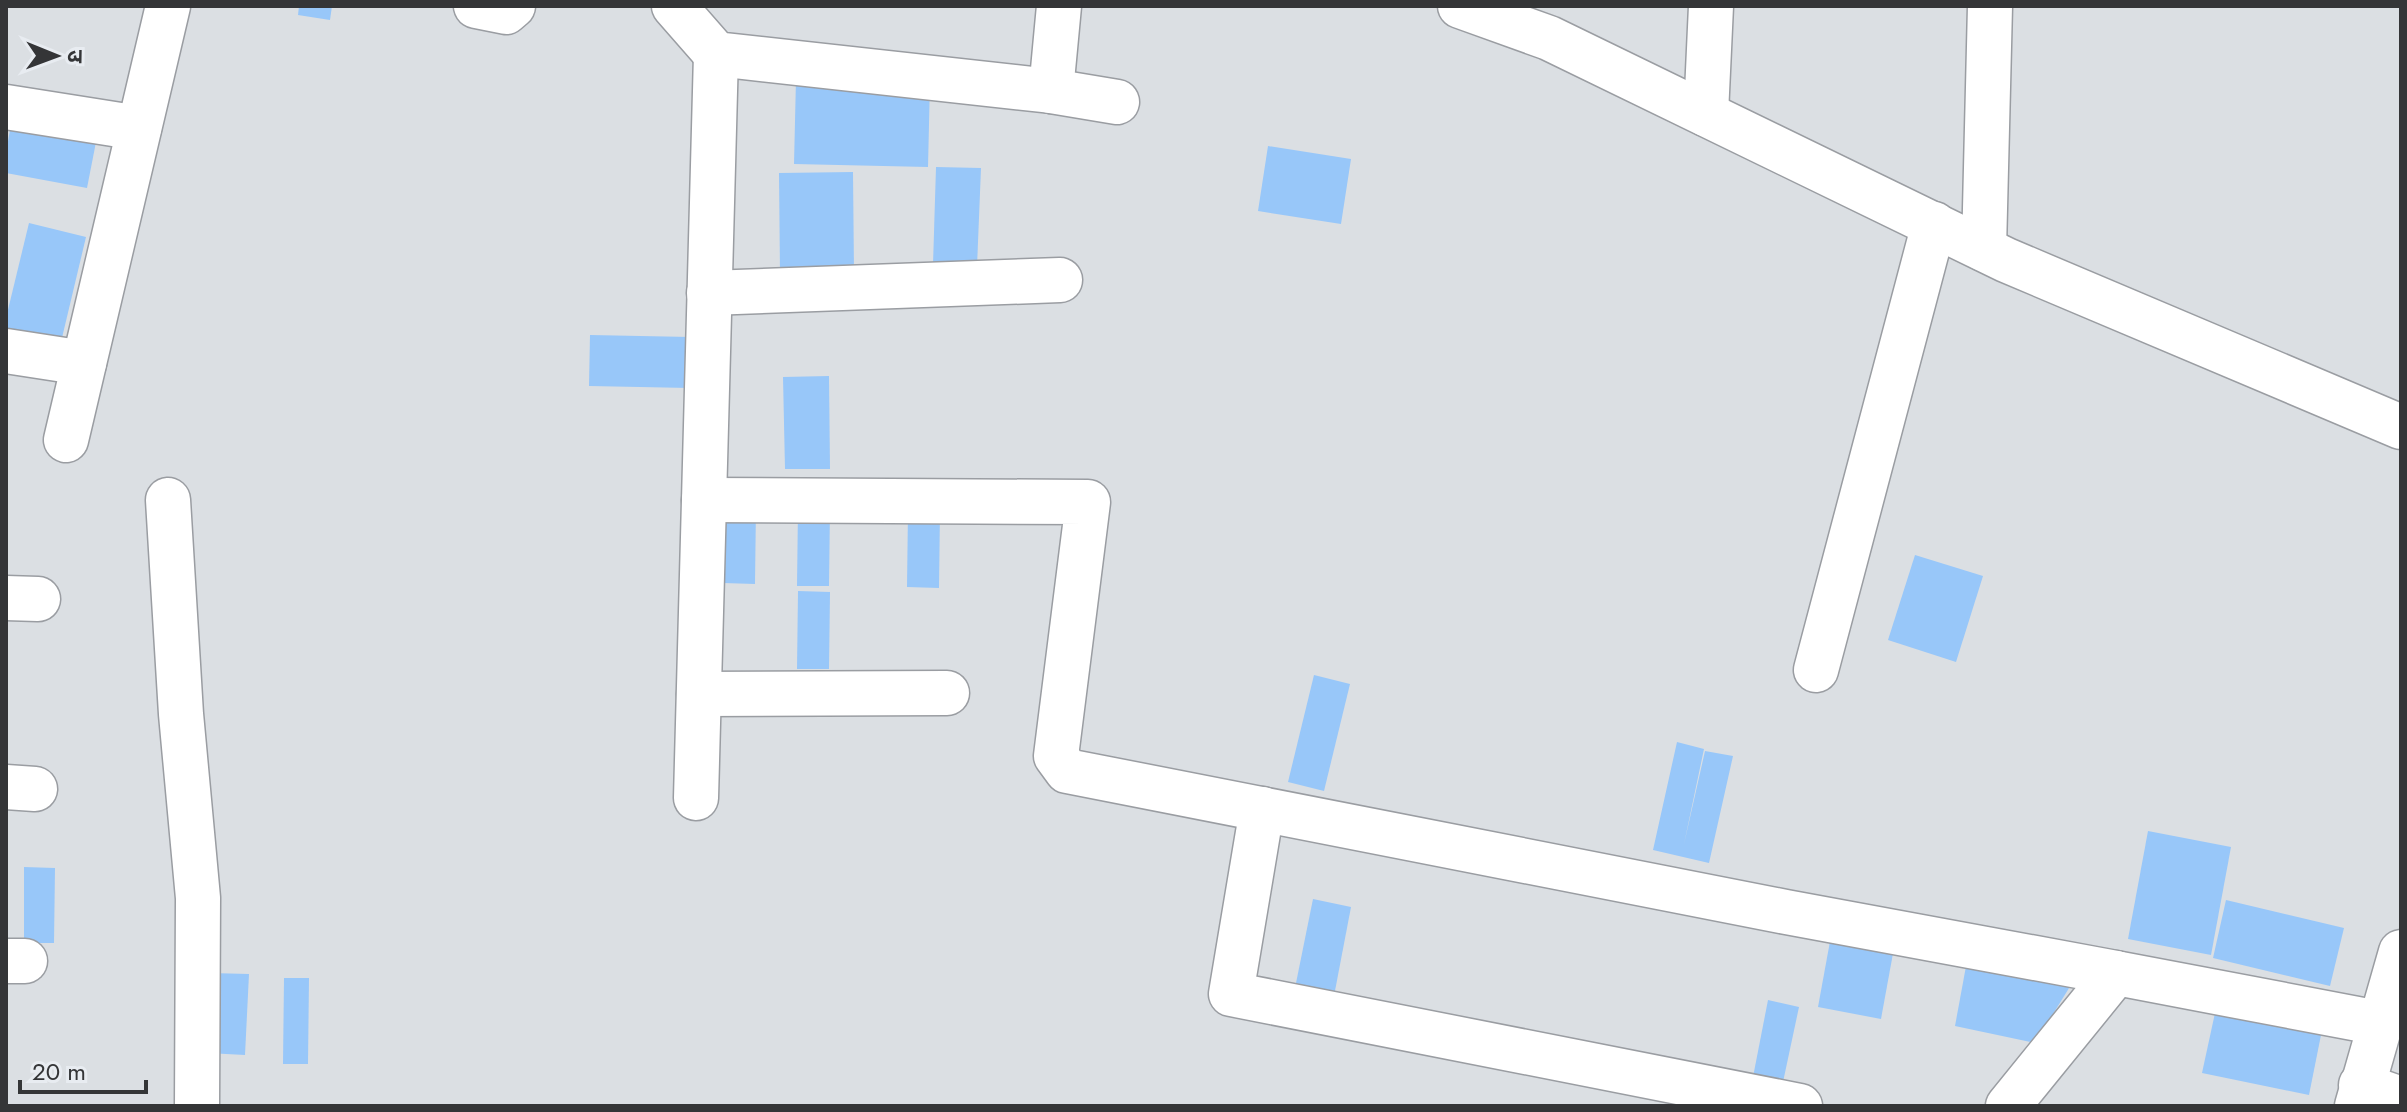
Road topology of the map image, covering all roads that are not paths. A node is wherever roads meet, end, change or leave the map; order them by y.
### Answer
1 (168, 6) edge
2 (476, 6) edge
3 (513, 6) edge
4 (674, 6) edge
5 (1059, 6) edge
6 (1460, 6) edge
7 (1711, 6) edge
8 (1990, 6) edge
9 (1523, 17) edge
10 (716, 54) junction
11 (1051, 91) junction
12 (1117, 102) dead end
13 (6, 107) edge
14 (1706, 114) junction
15 (139, 128) junction
16 (1934, 224) junction
17 (1984, 249) junction
18 (1060, 280) dead end
19 (709, 293) junction
20 (6, 351) edge
21 (84, 363) junction
22 (2401, 427) edge
23 (66, 440) dead end
24 (168, 500) dead end
25 (704, 500) junction
26 (1816, 670) dead end
27 (947, 693) dead end
28 (699, 694) junction
29 (696, 798) dead end
30 (1262, 809) junction
31 (2401, 952) edge
32 (2116, 973) junction
33 (2379, 1023) junction
34 (2373, 1097) edge
35 (197, 1106) edge
36 (1800, 1106) edge
37 (2008, 1106) edge

1 - 15 street
2 - 3 street
4 - 10 street
5 - 11 street
6 - 9 street
7 - 14 street
8 - 17 street
9 - 14 street
10 - 11 street
10 - 19 street
11 - 12 street
13 - 15 street
14 - 16 street
15 - 21 street
16 - 17 street
16 - 26 street
17 - 22 street
18 - 19 street
19 - 25 street
20 - 21 street
21 - 23 street
24 - 35 street
25 - 28 street
25 - 30 street
27 - 28 street
28 - 29 street
30 - 32 street
30 - 36 street
31 - 33 street
32 - 33 street
32 - 37 street
33 - 34 street

